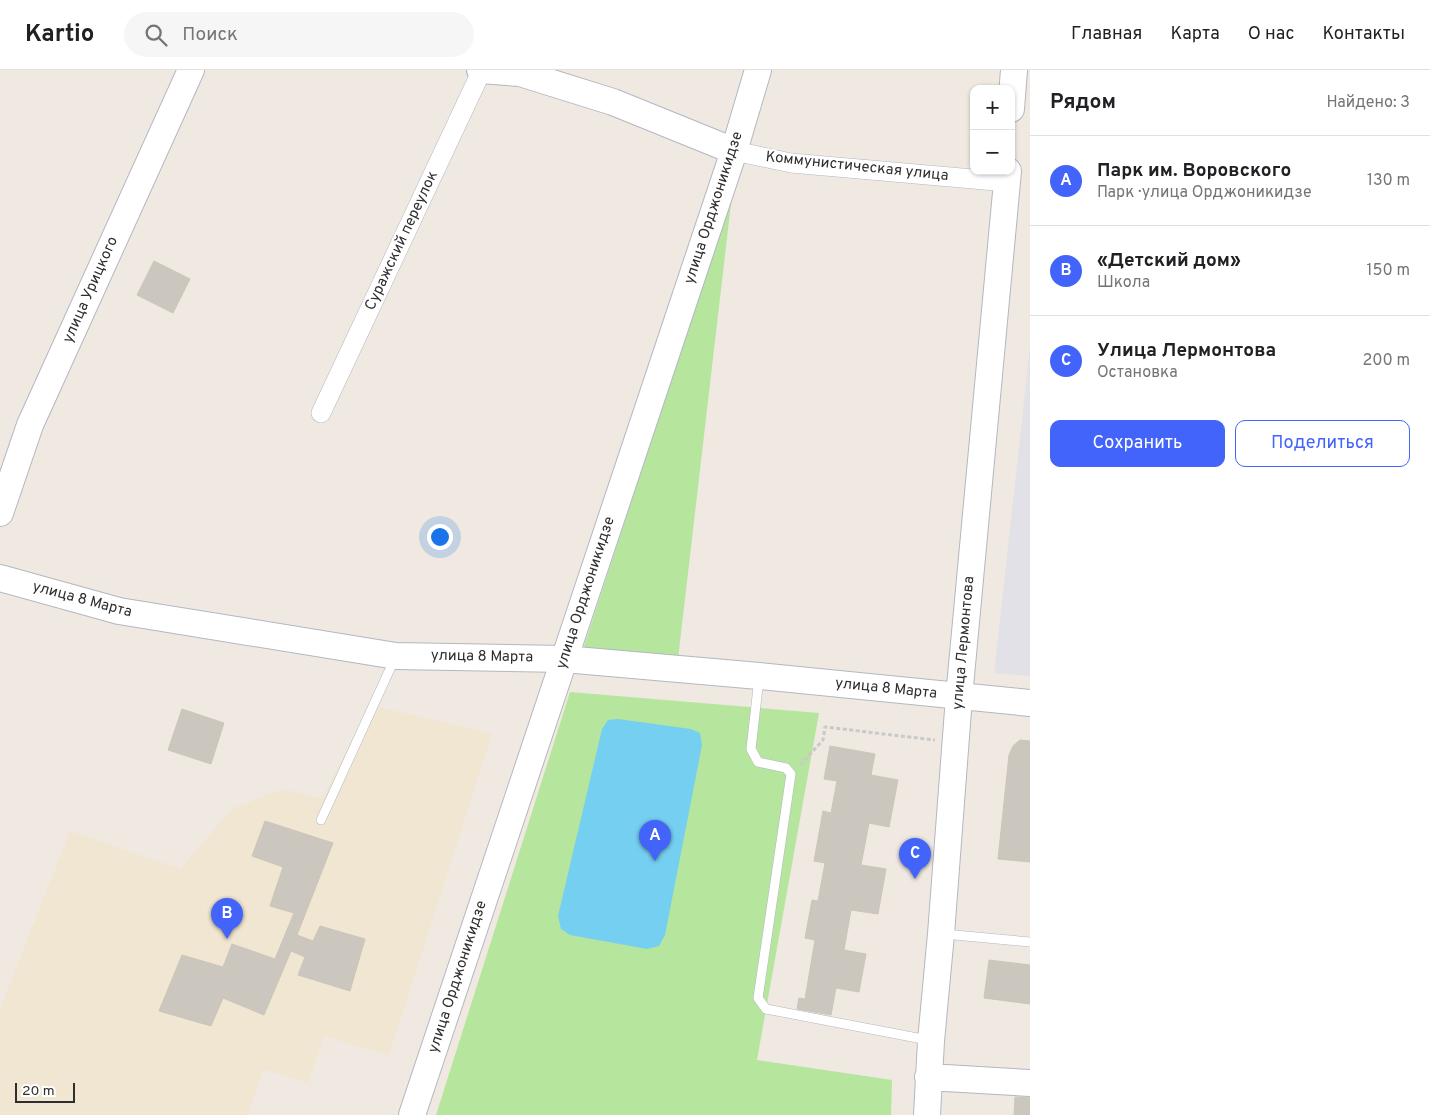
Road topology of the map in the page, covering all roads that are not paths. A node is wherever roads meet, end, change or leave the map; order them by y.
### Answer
1 (191, 70) edge
2 (482, 70) edge
3 (758, 70) edge
4 (1014, 70) edge
5 (1013, 85) edge
6 (734, 151) junction
7 (1007, 176) edge
8 (321, 413) dead end
9 (0, 513) edge
10 (0, 578) edge
11 (396, 656) junction
12 (564, 659) junction
13 (760, 676) junction
14 (959, 697) junction
15 (1030, 703) edge
16 (321, 820) dead end
17 (941, 934) junction
18 (1030, 942) edge
19 (931, 1041) junction
20 (928, 1076) junction
21 (1030, 1083) edge
22 (412, 1115) edge
23 (926, 1115) edge

1 - 9 street, улица Урицкого
2 - 6 street, Коммунистическая улица
2 - 8 street, Суражский переулок
3 - 6 street, улица Орджоникидзе
4 - 5 street
6 - 7 street, Коммунистическая улица
6 - 12 street, улица Орджоникидзе
7 - 14 street, улица Лермонтова
10 - 11 street, улица 8 Марта
11 - 12 street, улица 8 Марта
11 - 16 lane
12 - 13 street, улица 8 Марта
12 - 22 street, улица Орджоникидзе
13 - 14 street, улица 8 Марта
13 - 19 lane
14 - 15 street, улица 8 Марта
14 - 17 street, улица Лермонтова
17 - 18 lane
17 - 19 street, улица Лермонтова
19 - 20 street, улица Лермонтова
20 - 21 street
20 - 23 street, улица Лермонтова

